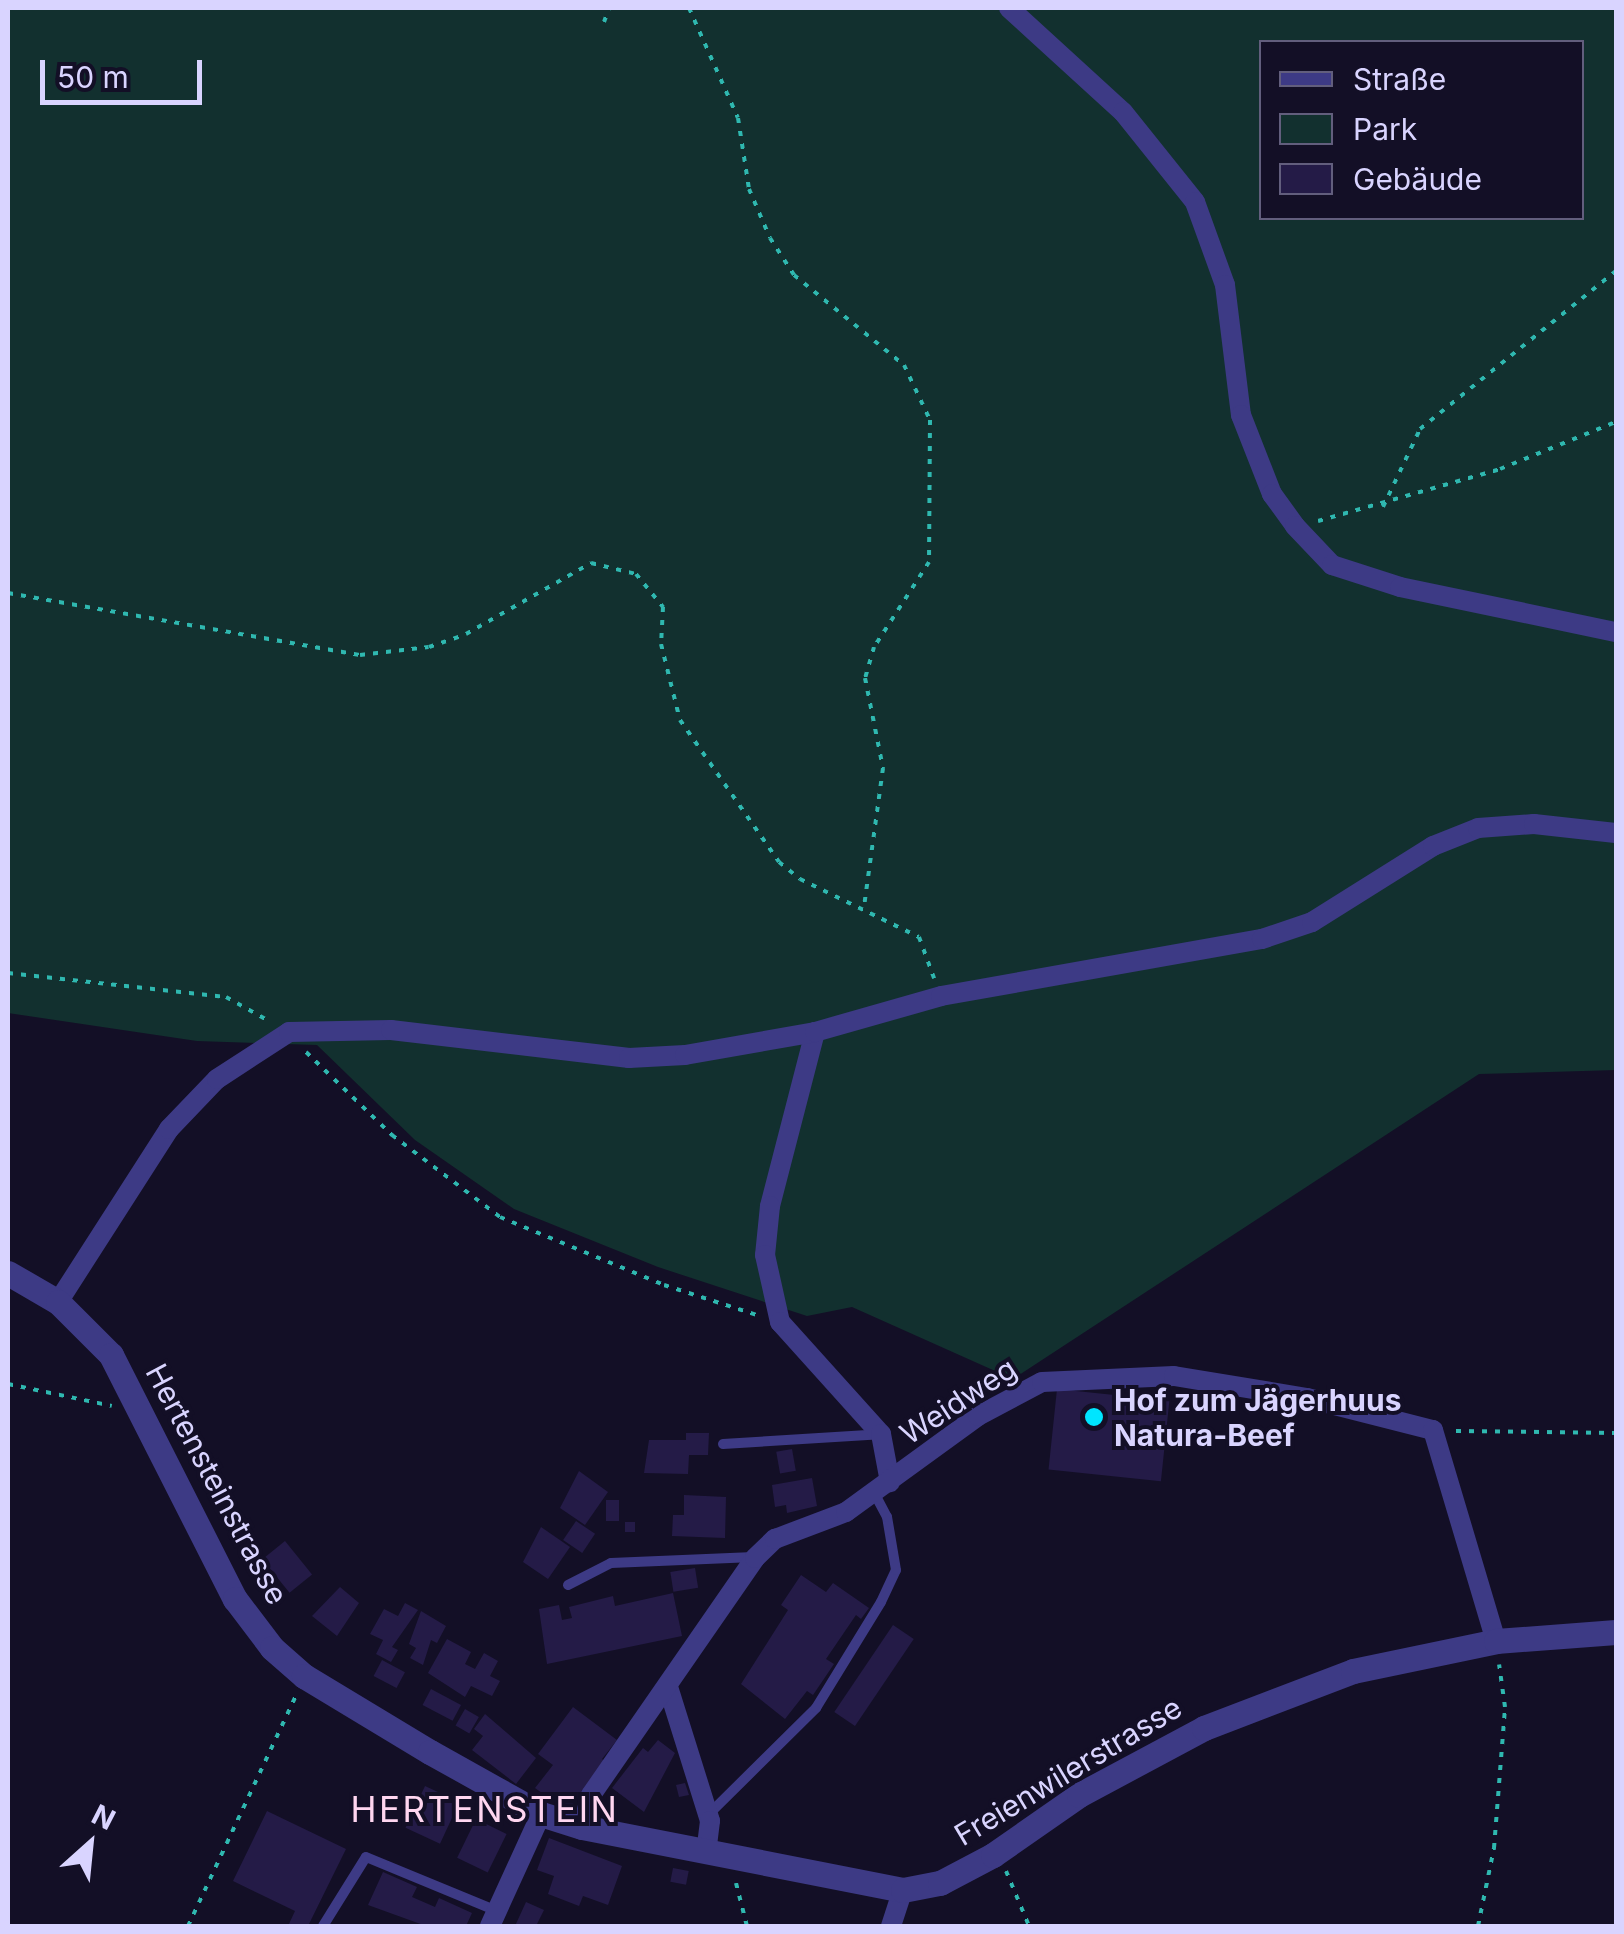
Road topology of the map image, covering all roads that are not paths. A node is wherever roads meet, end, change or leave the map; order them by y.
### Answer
1 (1009, 8) edge
2 (1616, 632) edge
3 (1616, 833) edge
4 (815, 1032) junction
5 (8, 1273) edge
6 (58, 1302) junction
7 (881, 1434) junction
8 (723, 1444) dead end
9 (882, 1488) junction
10 (756, 1558) junction
11 (568, 1586) dead end
12 (1616, 1632) edge
13 (1496, 1641) junction
14 (668, 1690) junction
15 (541, 1814) junction
16 (708, 1814) junction
17 (582, 1827) junction
18 (706, 1852) junction
19 (904, 1890) junction
20 (492, 1922) edge
21 (323, 1926) edge
22 (892, 1926) edge

1 - 2 street
3 - 4 street
4 - 6 street
4 - 7 street
5 - 6 street, Hertensteinstrasse
6 - 15 street, Hertensteinstrasse
7 - 8 lane
7 - 9 street
9 - 10 street, Weidweg
9 - 13 street, Weidweg
9 - 16 lane
10 - 11 lane
10 - 14 street, Weidweg
12 - 13 street, Freienwilerstrasse
13 - 19 street, Freienwilerstrasse
14 - 16 street
14 - 17 street, Weidweg
15 - 17 street, Hertensteinstrasse
15 - 20 street
16 - 18 street
17 - 18 street, Hertensteinstrasse
18 - 19 street, Hertensteinstrasse
19 - 22 street
20 - 21 lane

